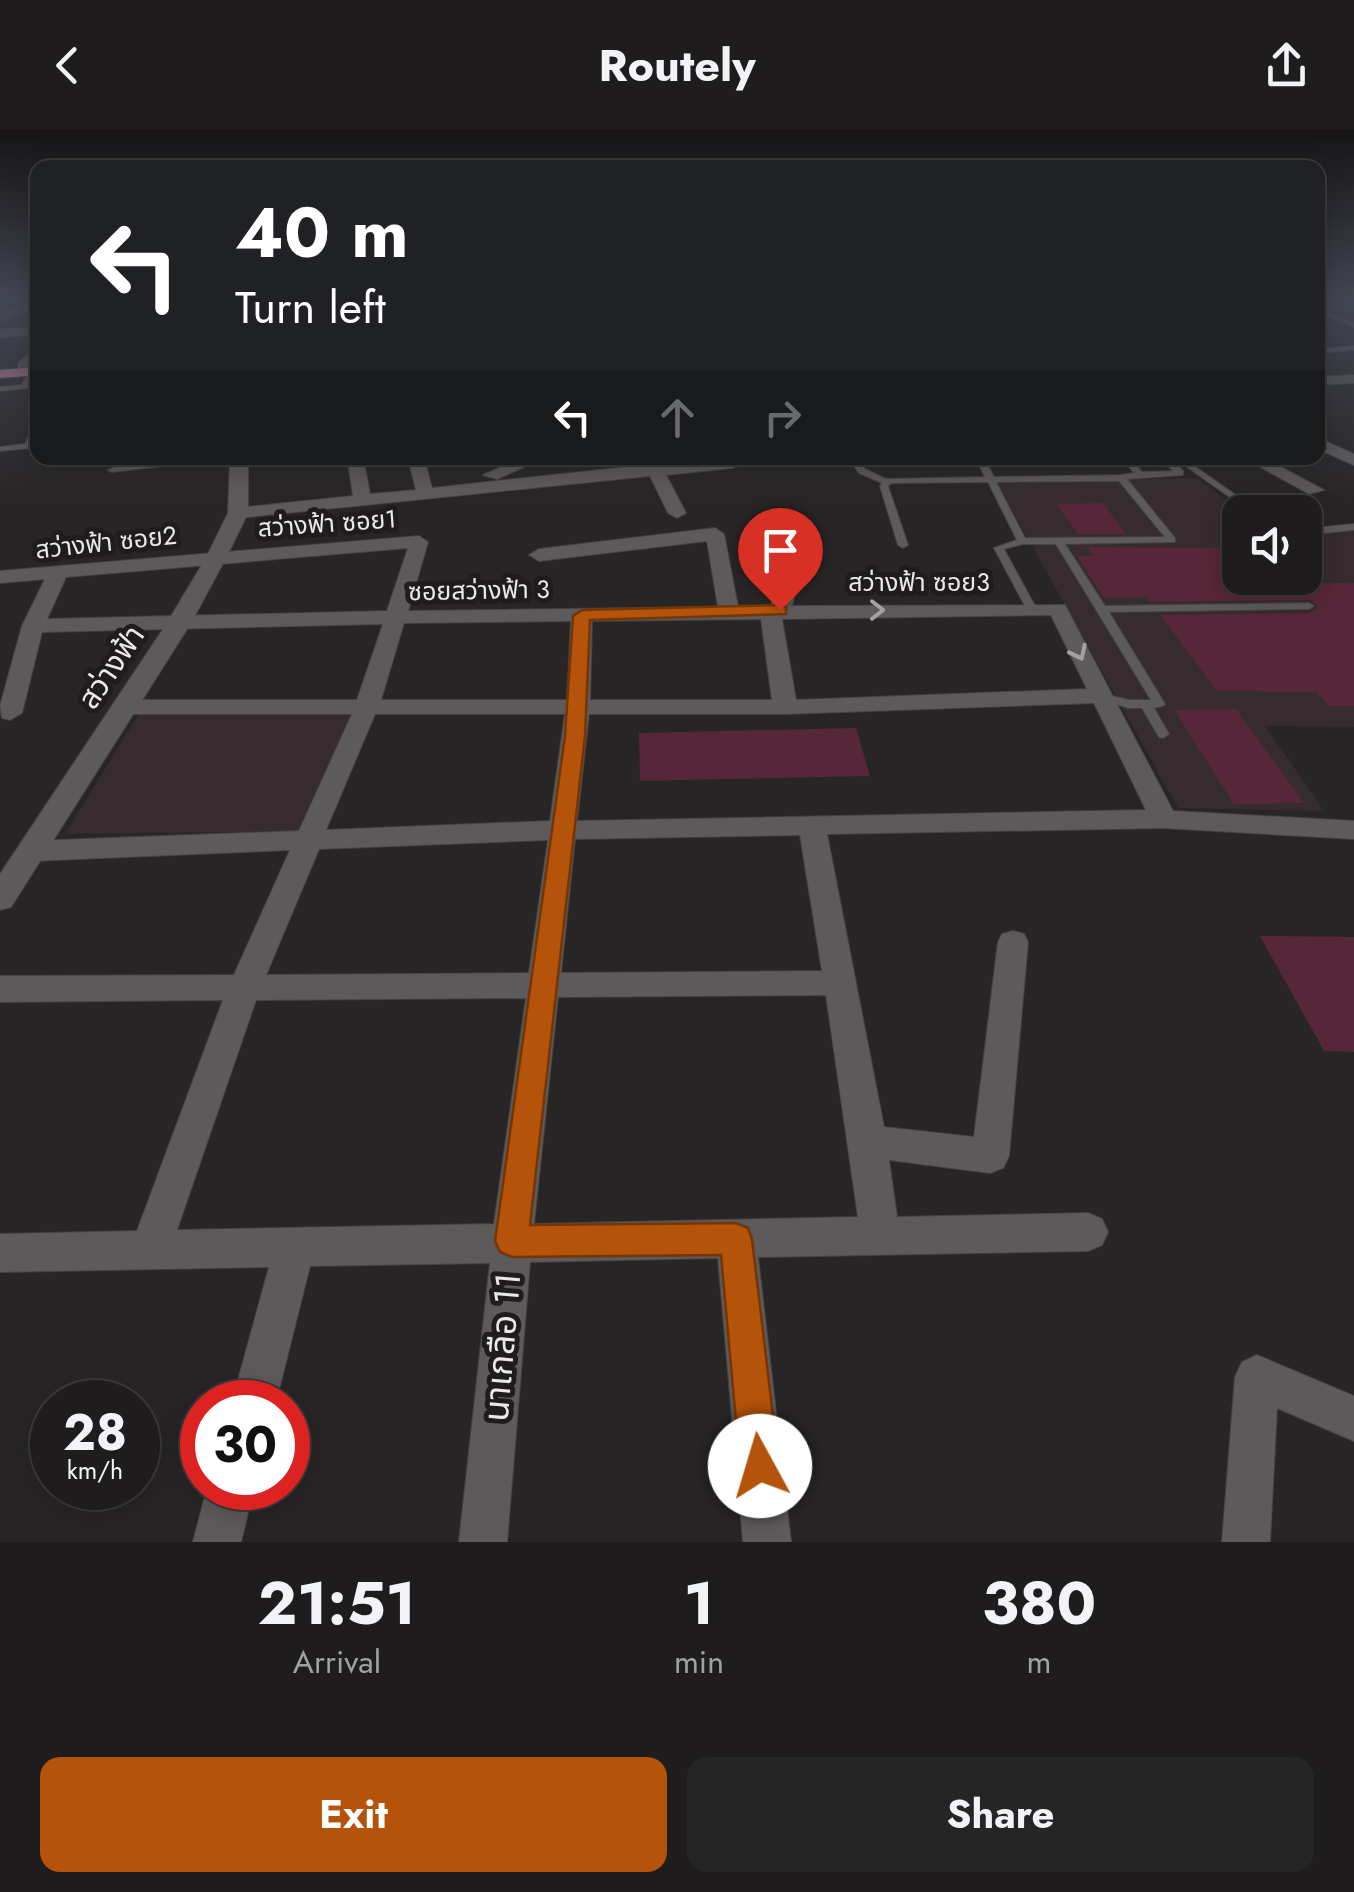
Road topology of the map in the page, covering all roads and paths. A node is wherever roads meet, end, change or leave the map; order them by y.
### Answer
1 (30, 368) edge
2 (0, 371) edge
3 (30, 373) edge
4 (1354, 379) edge
5 (1325, 381) edge
6 (0, 390) edge
7 (30, 442) edge
8 (1325, 446) edge
9 (0, 449) edge
10 (1354, 460) edge
11 (154, 465) edge
12 (239, 465) edge
13 (356, 465) edge
14 (418, 465) edge
15 (516, 465) edge
16 (556, 465) dead end
17 (696, 465) edge
18 (857, 465) edge
19 (984, 465) edge
20 (1131, 465) edge
21 (1173, 465) edge
22 (1188, 465) edge
23 (1266, 465) edge
24 (112, 470) dead end
25 (656, 470) junction
26 (1138, 475) junction
27 (1121, 478) junction
28 (991, 479) junction
29 (534, 481) junction
30 (886, 482) junction
31 (457, 490) junction
32 (1315, 490) dead end
33 (425, 493) junction
34 (1231, 495) edge
35 (362, 500) junction
36 (238, 513) junction
37 (678, 513) dead end
38 (1354, 527) edge
39 (1322, 530) edge
40 (782, 534) dead end
41 (1022, 541) junction
42 (1060, 543) junction
43 (903, 544) dead end
44 (217, 556) junction
45 (539, 556) dead end
46 (58, 572) junction
47 (0, 578) edge
48 (1026, 599) junction
49 (1309, 606) dead end
50 (1102, 609) junction
51 (775, 611) junction
52 (729, 612) junction
53 (582, 616) junction
54 (398, 619) junction
55 (180, 622) junction
56 (33, 626) junction
57 (1100, 696) junction
58 (1152, 704) junction
59 (578, 705) junction
60 (367, 706) junction
61 (785, 707) junction
62 (123, 708) junction
63 (10, 713) dead end
64 (1164, 734) dead end
65 (1164, 819) junction
66 (812, 826) junction
67 (564, 830) junction
68 (1354, 830) edge
69 (312, 837) junction
70 (31, 850) junction
71 (0, 899) edge
72 (1013, 942) dead end
73 (840, 982) junction
74 (543, 987) junction
75 (0, 989) edge
76 (243, 990) junction
77 (868, 1141) junction
78 (1088, 1232) dead end
79 (880, 1235) junction
80 (736, 1239) junction
81 (512, 1241) junction
82 (294, 1250) junction
83 (150, 1251) junction
84 (0, 1253) edge
85 (260, 1380) edge
86 (1354, 1419) edge
87 (225, 1510) edge
88 (216, 1542) edge
89 (483, 1542) edge
90 (768, 1542) edge
91 (1246, 1542) edge

1 - 2 highway
3 - 6 lane
4 - 5 street
7 - 9 lane
8 - 10 street
11 - 24 lane
12 - 36 street, สว่างฟ้า
13 - 35 street
14 - 33 street
15 - 31 street
16 - 29 street
17 - 25 street
18 - 30 lane
19 - 28 lane
20 - 26 lane
21 - 26 lane
22 - 34 lane
23 - 32 street
25 - 29 street
25 - 37 street
26 - 27 lane
27 - 28 lane
27 - 42 lane
28 - 30 lane
28 - 41 lane
29 - 31 street
30 - 43 lane
31 - 33 street
33 - 35 street
35 - 36 street
36 - 44 street, สว่างฟ้า
38 - 39 lane
40 - 51 street
41 - 42 lane
41 - 48 lane
42 - 50 lane
44 - 46 street, สว่างฟ้า ซอย2
44 - 54 street, สว่างฟ้า ซอย1
44 - 55 street, สว่างฟ้า
45 - 52 street
46 - 47 street, สว่างฟ้า ซอย2
46 - 56 street
51 -> 48 street, สว่างฟ้า ซอย3
48 -> 57 street, สว่างฟ้า ซอย3
49 - 50 lane
50 - 58 lane
51 - 52 street, ซอยสว่างฟ้า 3
51 - 61 street
52 - 53 street, ซอยสว่างฟ้า 3
53 - 54 street, ซอยสว่างฟ้า 3
53 - 59 street, นาเกลือ 11
54 - 55 street, ซอยสว่างฟ้า 3
54 - 60 street
55 - 56 street, ซอยสว่างฟ้า 3
55 - 62 street, สว่างฟ้า
56 - 63 street
57 - 58 lane
57 - 61 street
57 - 65 street
58 - 64 lane
59 - 60 street
59 - 61 street
59 - 67 street, นาเกลือ 11
60 - 62 street
60 - 69 street
62 - 70 street, สว่างฟ้า
65 - 66 street
65 - 68 street
66 - 67 street
66 - 73 street
67 - 69 street
67 - 74 street, นาเกลือ 11
69 - 70 street
69 - 76 street
70 - 71 street, สว่างฟ้า
72 - 77 street
73 - 74 street
73 - 77 street
74 - 76 street
74 - 81 street, นาเกลือ 11
75 - 76 street
76 - 83 street
77 - 79 street
78 - 79 street
79 - 80 street
80 - 81 street
80 - 90 street
81 - 82 street
81 - 89 street, นาเกลือ 11
82 - 83 street
82 - 85 street
83 - 84 street
86 - 91 street
87 - 88 street

